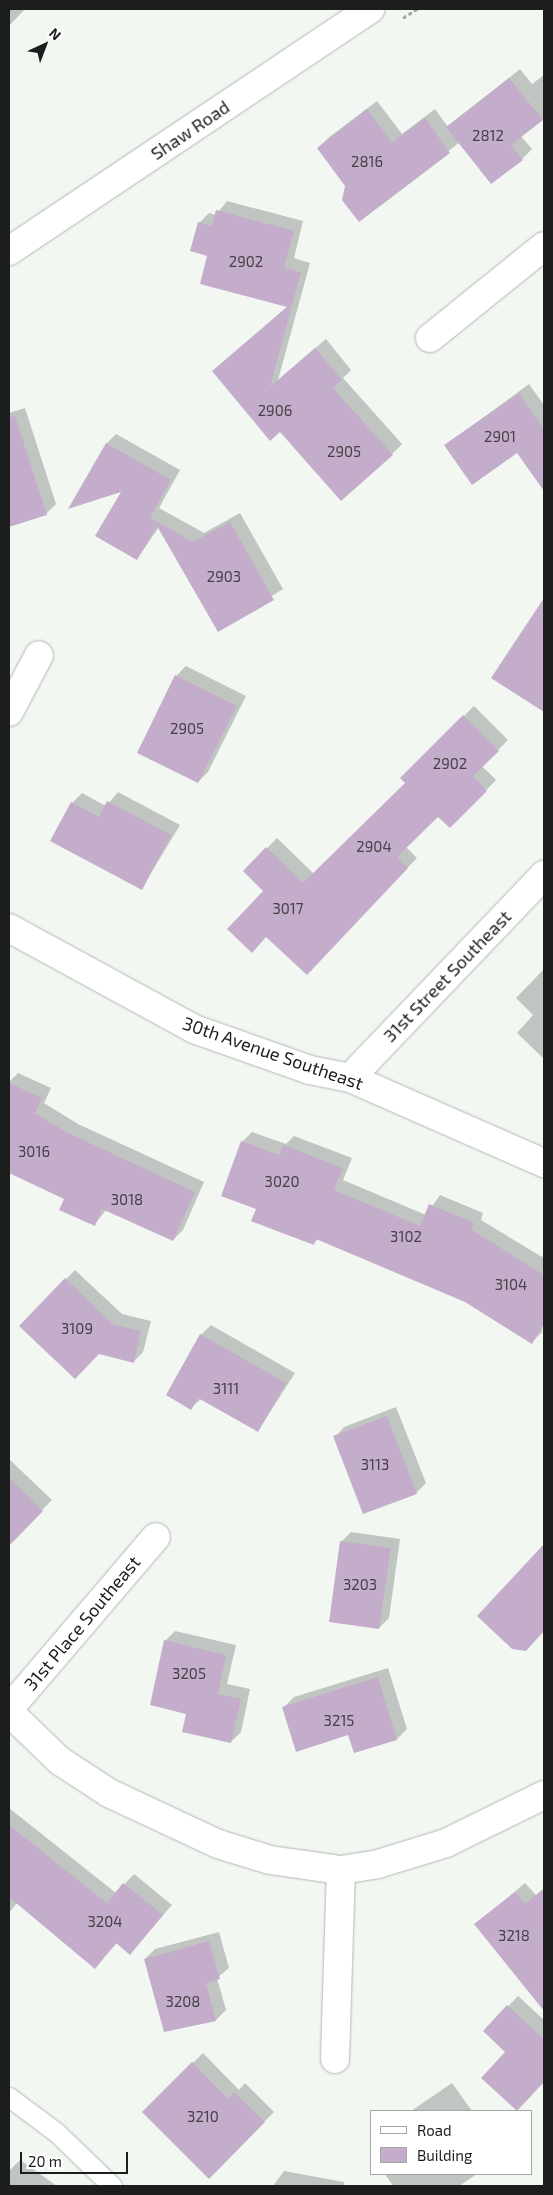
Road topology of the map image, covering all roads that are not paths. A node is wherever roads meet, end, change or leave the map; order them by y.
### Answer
1 (371, 9) edge
2 (544, 246) edge
3 (9, 251) edge
4 (430, 338) dead end
5 (39, 655) dead end
6 (9, 712) edge
7 (544, 875) edge
8 (9, 928) edge
9 (350, 1078) junction
10 (544, 1163) edge
11 (156, 1537) dead end
12 (9, 1711) edge
13 (544, 1794) edge
14 (341, 1870) junction
15 (335, 2059) dead end
16 (9, 2097) edge
17 (112, 2186) edge

1 - 3 street, Shaw Road
2 - 4 street
5 - 6 street
7 - 9 street, 31st Street Southeast
8 - 9 street, 30th Avenue Southeast
9 - 10 street, 30th Avenue Southeast
11 - 12 street, 31st Place Southeast
12 - 14 street
13 - 14 street
14 - 15 street
16 - 17 lane

